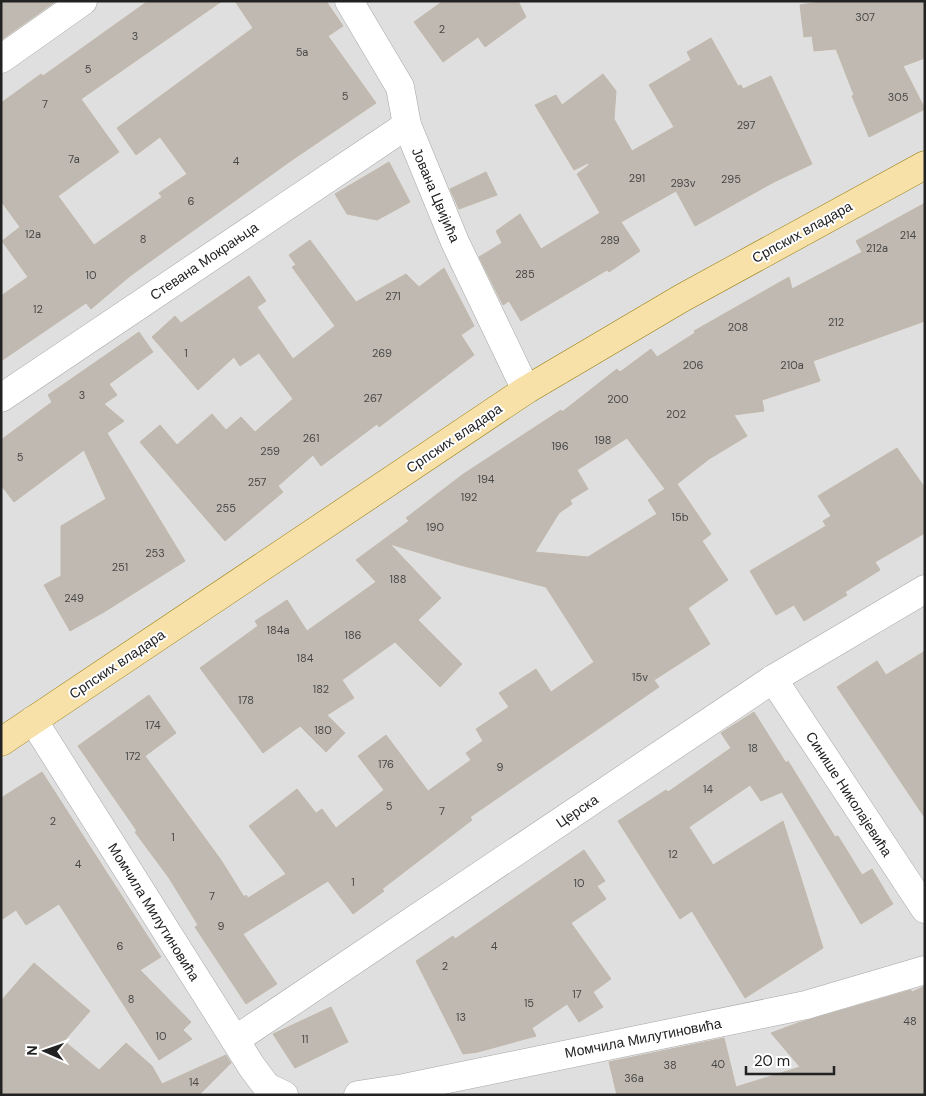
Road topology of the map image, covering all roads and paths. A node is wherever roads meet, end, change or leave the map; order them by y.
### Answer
1 (82, 1) edge
2 (349, 1) edge
3 (1, 59) edge
4 (406, 125) junction
5 (925, 165) edge
6 (526, 390) junction
7 (1, 398) edge
8 (925, 589) edge
9 (773, 679) junction
10 (33, 720) junction
11 (1, 742) edge
12 (922, 901) edge
13 (925, 970) edge
14 (235, 1040) junction
15 (284, 1095) edge
16 (358, 1095) edge

1 - 3 street
2 - 4 street, Јована Цвијића
4 - 6 street, Јована Цвијића
4 - 7 street, Стевана Мокрањца
5 - 6 main road, Српских владара
6 - 10 main road, Српских владара
8 - 9 street, Церска
9 - 12 street, Синише Николајевића
9 - 14 street, Церска
10 - 11 main road, Српских владара
10 - 14 street, Момчила Милутиновића
13 - 16 street, Момчила Милутиновића
14 - 15 street, Момчила Милутиновића

